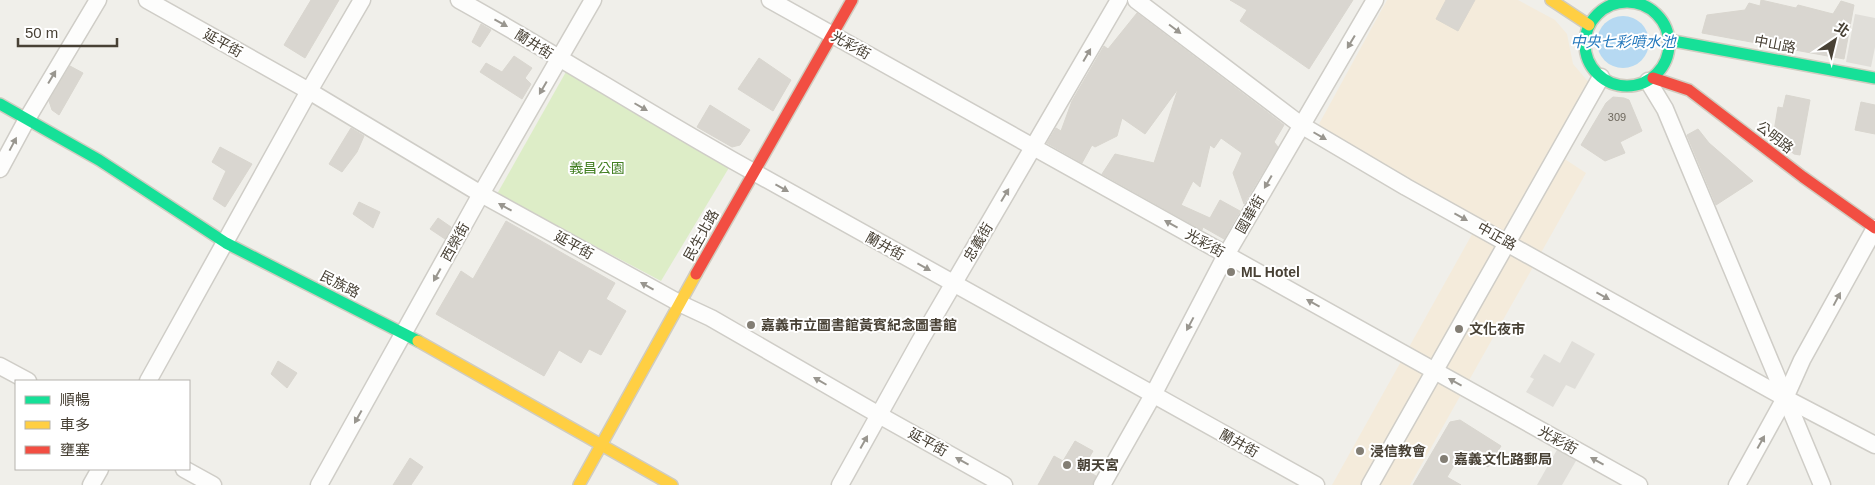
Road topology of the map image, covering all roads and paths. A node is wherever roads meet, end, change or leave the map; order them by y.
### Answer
1 (98, 0) edge
2 (147, 0) edge
3 (362, 0) edge
4 (459, 0) edge
5 (593, 0) edge
6 (770, 0) edge
7 (852, 0) edge
8 (1119, 0) edge
9 (1136, 0) edge
10 (1375, 0) edge
11 (1551, 0) edge
12 (1639, 2) edge
13 (1589, 25) junction
14 (832, 35) junction
15 (1668, 40) junction
16 (559, 59) junction
17 (1601, 77) junction
18 (1875, 78) edge
19 (1650, 79) junction
20 (309, 91) junction
21 (0, 104) edge
22 (27, 119) junction
23 (1301, 125) junction
24 (1033, 148) junction
25 (0, 170) edge
26 (753, 172) junction
27 (481, 194) junction
28 (1875, 228) edge
29 (1508, 242) junction
30 (226, 243) junction
31 (1226, 254) junction
32 (953, 284) junction
33 (680, 304) junction
34 (405, 334) junction
35 (0, 366) edge
36 (1434, 371) junction
37 (26, 380) edge
38 (149, 380) edge
39 (1153, 395) junction
40 (1785, 398) junction
41 (879, 415) junction
42 (601, 446) junction
43 (1875, 446) edge
44 (99, 470) edge
45 (186, 470) edge
46 (91, 485) edge
47 (213, 485) edge
48 (319, 485) edge
49 (579, 485) edge
50 (672, 485) edge
51 (840, 485) edge
52 (1004, 485) edge
53 (1102, 485) edge
54 (1316, 485) edge
55 (1370, 485) edge
56 (1639, 485) edge
57 (1737, 485) edge
58 (1822, 485) edge

22 -> 1 street
2 - 20 street, 延平街
3 - 20 street
4 -> 16 street, 蘭井街
5 - 16 street, 西榮街
6 - 14 street, 光彩街
7 - 14 main road, 民生北路
24 -> 8 street, 忠義街
9 -> 23 street, 中正路
10 -> 23 street, 國華街
11 - 13 main road
12 - 13 main road
12 - 15 main road
13 - 17 main road
14 - 24 street, 光彩街
14 - 26 main road, 民生北路
15 - 18 main road, 中山路
15 - 19 main road
16 -> 26 street, 蘭井街
16 -> 27 street, 西榮街
17 - 19 main road
17 - 29 street
19 - 28 main road, 公明路
19 - 40 street
20 - 27 street, 延平街
20 - 30 street
21 - 22 main road, 民族路
25 -> 22 street
22 - 30 main road, 民族路
23 -> 29 street, 中正路
23 -> 31 street, 國華街
31 -> 24 street, 光彩街
32 -> 24 street, 忠義街
26 -> 32 street, 蘭井街
26 - 33 main road, 民生北路
33 -> 27 street, 延平街
27 -> 34 street, 西榮街
40 -> 28 street
29 - 36 street
29 -> 40 street, 中正路
30 - 34 main road, 民族路
30 - 38 street
36 -> 31 street, 光彩街
31 -> 39 street, 國華街
32 - 39 street, 蘭井街
32 - 41 street, 忠義街
41 -> 33 street, 延平街
33 - 42 main road, 民生北路
34 - 42 main road, 民族路
34 -> 48 street, 西榮街
35 - 37 street
36 - 55 street
56 -> 36 street, 光彩街
39 - 53 street, 國華街
39 - 54 street, 蘭井街
40 - 43 street, 中正路
57 -> 40 street
40 - 58 street
51 -> 41 street, 忠義街
52 -> 41 street, 延平街
42 - 49 main road, 民生北路
42 - 50 main road, 民族路
44 - 46 street
45 - 47 street

